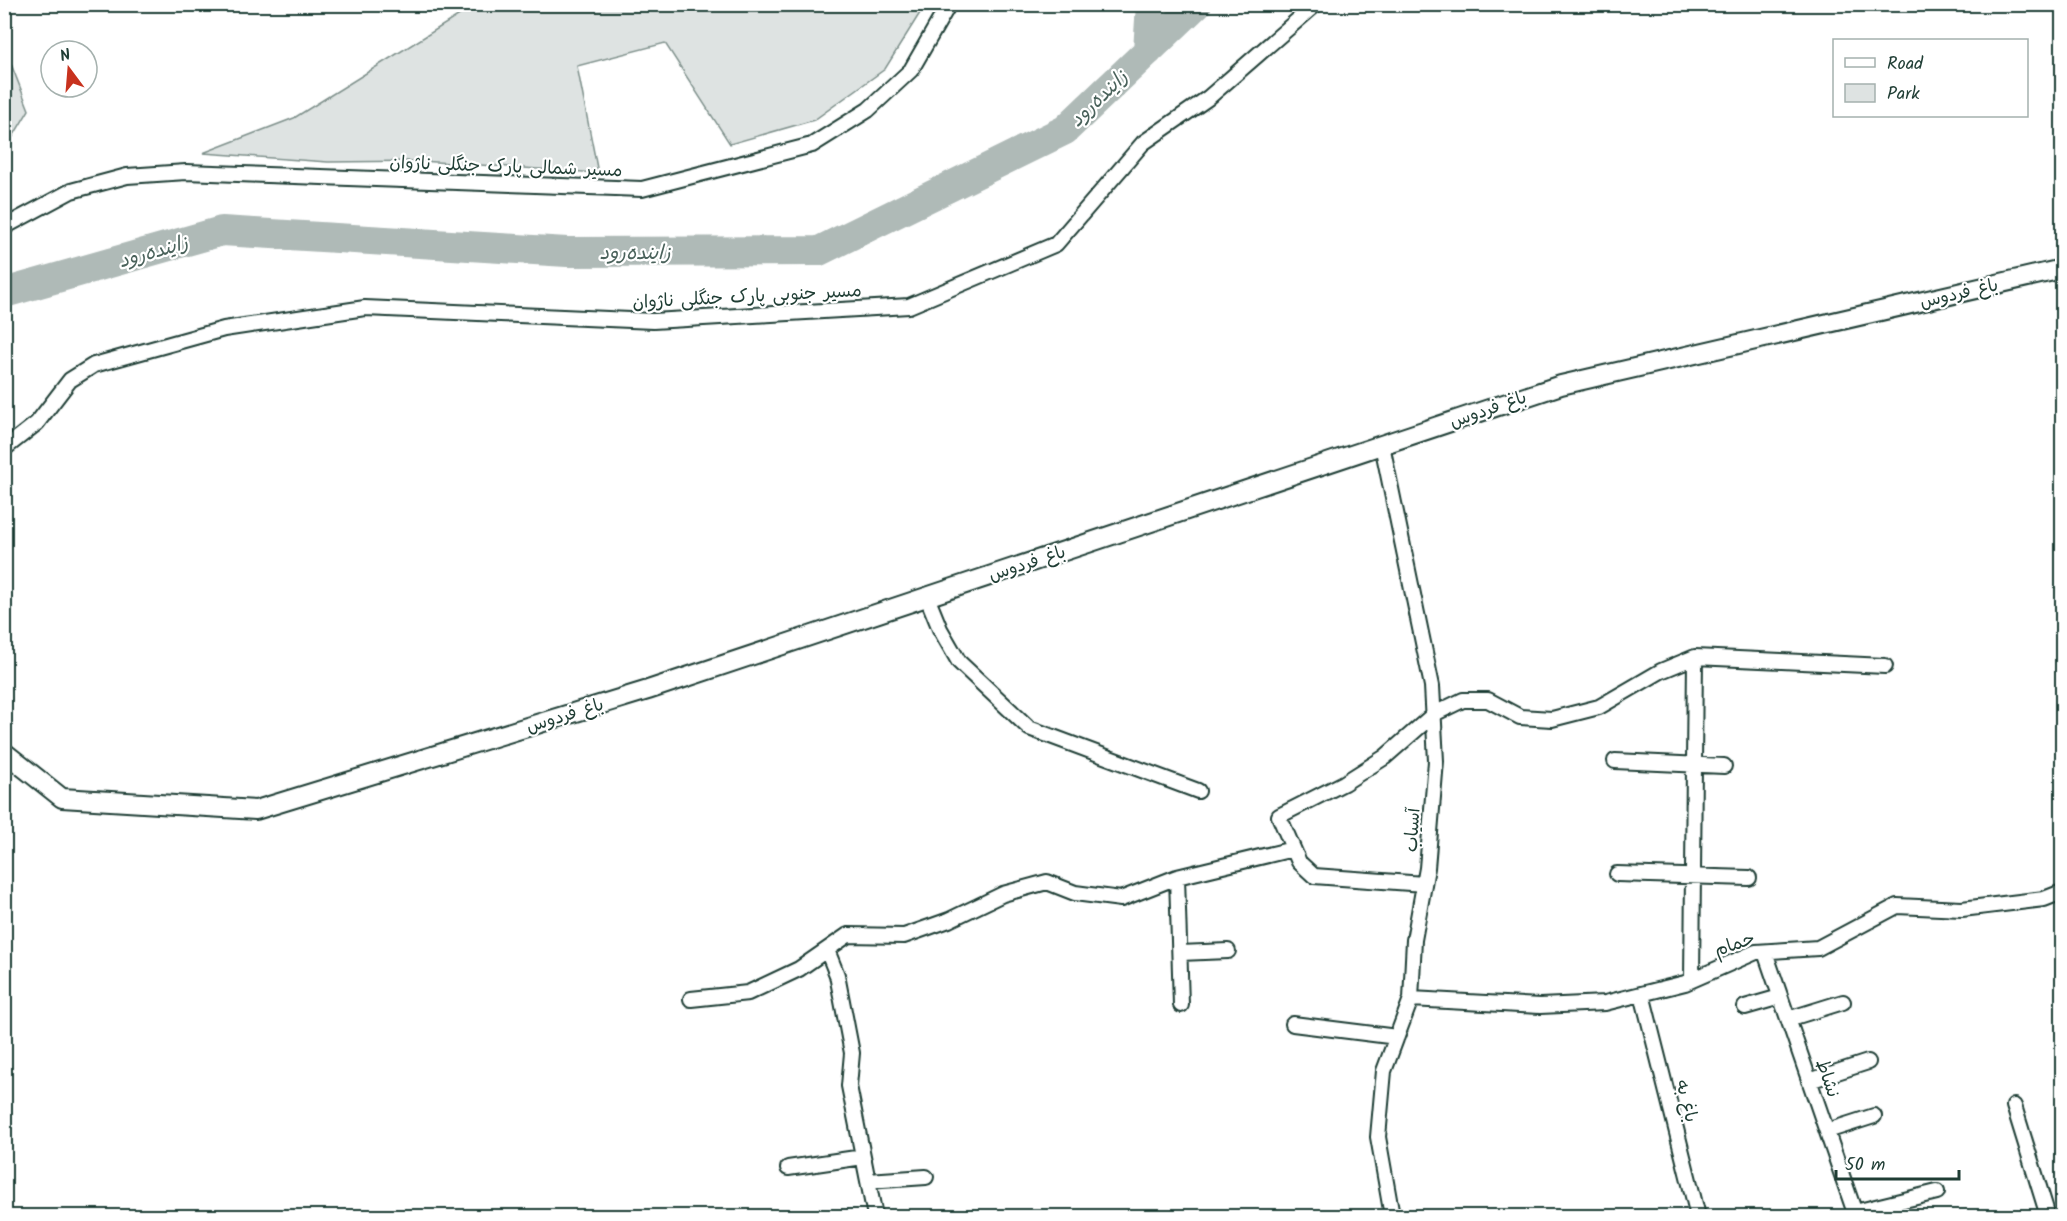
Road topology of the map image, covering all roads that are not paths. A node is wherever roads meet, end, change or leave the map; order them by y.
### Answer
1 (949, 4) edge
2 (1316, 4) edge
3 (4, 227) edge
4 (2062, 269) edge
5 (1382, 445) junction
6 (4, 449) edge
7 (927, 597) junction
8 (1695, 657) junction
9 (1885, 666) dead end
10 (1434, 714) junction
11 (4, 752) edge
12 (1615, 761) dead end
13 (1695, 765) junction
14 (1724, 766) dead end
15 (1198, 791) dead end
16 (1293, 849) junction
17 (1617, 874) dead end
18 (1177, 877) junction
19 (1694, 877) junction
20 (1749, 878) dead end
21 (1424, 884) junction
22 (2062, 892) edge
23 (826, 950) junction
24 (1228, 951) dead end
25 (1765, 952) junction
26 (1180, 953) junction
27 (1692, 980) junction
28 (1642, 994) junction
29 (1780, 996) junction
30 (691, 999) dead end
31 (1411, 999) junction
32 (1843, 1002) dead end
33 (1181, 1005) dead end
34 (1745, 1007) dead end
35 (1788, 1019) junction
36 (1293, 1024) dead end
37 (1396, 1037) junction
38 (1869, 1062) dead end
39 (1809, 1081) junction
40 (2014, 1106) dead end
41 (1874, 1116) dead end
42 (1827, 1131) junction
43 (863, 1157) junction
44 (788, 1168) dead end
45 (926, 1177) dead end
46 (868, 1181) junction
47 (1937, 1192) dead end
48 (1856, 1214) edge
49 (875, 1216) edge
50 (1392, 1216) edge
51 (1698, 1216) edge
52 (2048, 1216) edge

1 - 3 street, مسیر شمالی پارک جنگلی ناژوان
2 - 6 street, مسیر جنوبی پارک جنگلی ناژوان
4 - 5 street, باغ فردوس
5 - 7 street, باغ فردوس
5 - 10 street, آسیاب
7 - 11 street, باغ فردوس
7 - 15 street
8 - 9 street
8 - 10 street
8 - 13 street
10 - 16 street
10 - 21 street, آسیاب
12 - 13 street
13 - 14 street
13 - 19 street
16 - 18 street
16 - 21 street
17 - 19 street
18 - 23 street
18 - 26 street
19 - 20 street
19 - 27 street
21 - 31 street, آسیاب
22 - 25 street, حمام
23 - 30 street
23 - 43 street
24 - 26 street
25 - 27 street, حمام
25 - 29 street, نشاط
26 - 33 street
27 - 28 street, حمام
28 - 31 street, حمام
28 - 51 street, باغ به
29 - 34 street
29 - 35 street, نشاط
31 - 37 street, آسیاب
32 - 35 street
35 - 39 street, نشاط
36 - 37 street
37 - 50 street, آسیاب
38 - 39 street
39 - 42 street, نشاط
40 - 52 street
41 - 42 street
42 - 48 street, نشاط
43 - 44 street
43 - 46 street
45 - 46 street
46 - 49 street
47 - 48 street

